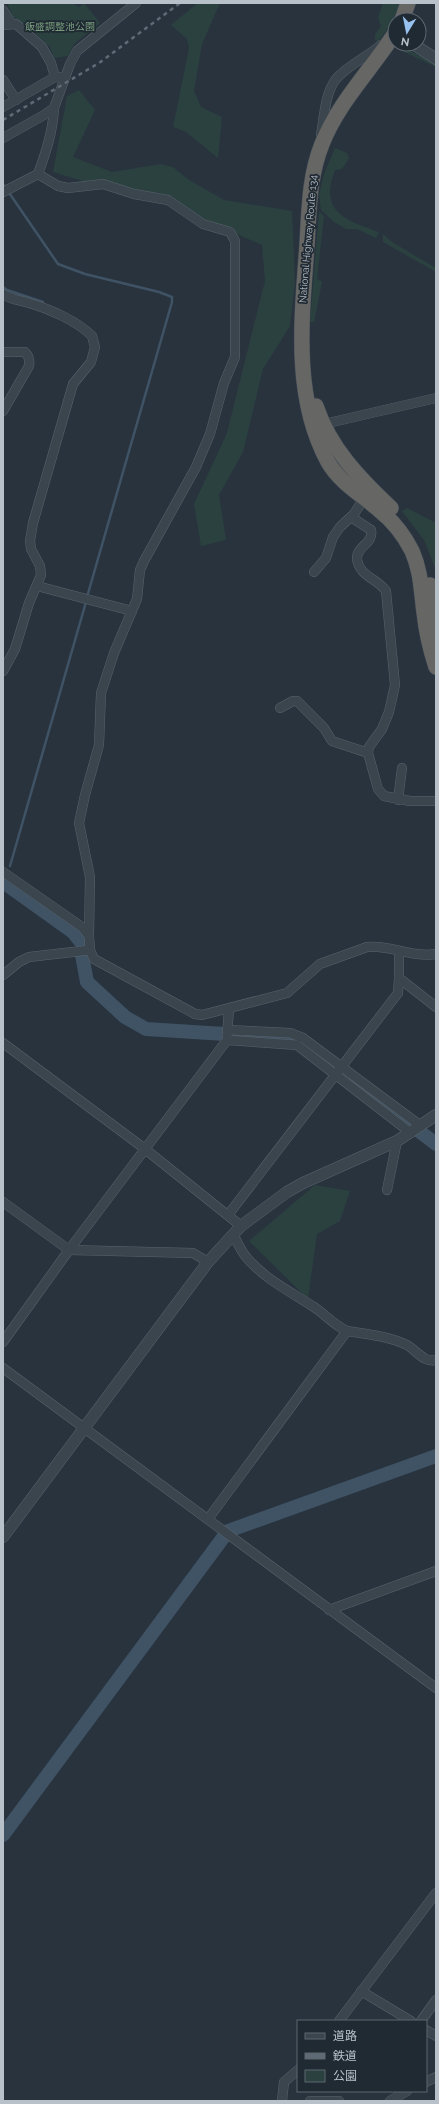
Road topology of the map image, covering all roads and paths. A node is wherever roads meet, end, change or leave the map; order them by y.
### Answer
1 (136, 3) edge
2 (3, 10) edge
3 (7, 24) edge
4 (387, 40) edge
5 (387, 44) edge
6 (425, 52) edge
7 (436, 59) edge
8 (55, 77) junction
9 (65, 78) junction
10 (3, 80) edge
11 (16, 100) junction
12 (3, 107) edge
13 (54, 108) junction
14 (3, 138) edge
15 (320, 148) junction
16 (38, 174) junction
17 (5, 191) edge
18 (3, 294) edge
19 (301, 349) junction
20 (3, 352) edge
21 (436, 398) edge
22 (3, 412) edge
23 (311, 412) junction
24 (324, 424) junction
25 (334, 444) junction
26 (359, 495) junction
27 (351, 517) junction
28 (314, 572) dead end
29 (37, 586) junction
30 (132, 611) junction
31 (436, 624) edge
32 (436, 667) edge
33 (3, 671) edge
34 (280, 708) dead end
35 (368, 753) junction
36 (402, 768) dead end
37 (398, 800) junction
38 (436, 801) edge
39 (3, 872) edge
40 (89, 936) junction
41 (90, 950) junction
42 (399, 952) junction
43 (436, 954) edge
44 (3, 975) edge
45 (399, 978) junction
46 (436, 1007) edge
47 (229, 1009) junction
48 (227, 1035) junction
49 (3, 1043) edge
50 (338, 1070) junction
51 (436, 1114) edge
52 (416, 1129) junction
53 (396, 1141) junction
54 (145, 1150) junction
55 (388, 1190) dead end
56 (3, 1202) edge
57 (228, 1215) junction
58 (241, 1226) junction
59 (233, 1234) junction
60 (69, 1250) junction
61 (208, 1262) junction
62 (347, 1331) junction
63 (3, 1342) edge
64 (436, 1360) edge
65 (3, 1368) edge
66 (83, 1428) junction
67 (208, 1519) junction
68 (3, 1537) edge
69 (436, 1571) edge
70 (329, 1610) junction
71 (436, 1688) edge
72 (436, 1893) edge
73 (361, 1991) junction
74 (436, 2000) edge
75 (340, 2020) edge
76 (409, 2020) edge
77 (421, 2020) edge
78 (427, 2031) edge
79 (436, 2036) edge
80 (297, 2071) edge
81 (405, 2092) edge
82 (282, 2101) edge
83 (310, 2101) edge
84 (339, 2101) edge
85 (390, 2101) edge

1 - 9 street
2 - 3 street
3 - 8 street
4 - 15 street
5 - 15 highway, National Highway Route 134
6 - 7 street
8 - 9 street
8 - 11 street
9 - 13 street
10 - 11 street
11 - 12 street
13 - 14 street
13 - 16 street
15 - 19 highway, National Highway Route 134
16 - 17 street
16 - 30 street
18 - 29 street
19 - 23 highway, National Highway Route 134
19 - 24 highway, National Highway Route 134
20 - 22 street
21 - 24 street
23 - 24 highway
23 - 26 highway, National Highway Route 134
24 - 25 highway, National Highway Route 134
24 - 26 highway
25 - 26 highway
25 - 31 highway, National Highway Route 134
26 - 27 street
26 - 32 highway, National Highway Route 134
27 - 28 street
27 - 35 street
29 - 30 street
29 - 33 street
30 - 40 street
34 - 35 street
35 - 37 street
36 - 37 street
37 - 38 street
39 - 40 street
40 - 41 street
41 - 44 street
41 - 47 street
42 - 43 street
42 - 45 street
42 - 47 street
45 - 46 street
45 - 50 street
47 - 48 street
48 - 50 street
48 - 54 street
49 - 54 street
50 - 52 street
50 - 57 street
51 - 52 street
52 - 53 street
53 - 55 street
53 - 58 street
54 - 57 street
54 - 60 street
56 - 60 street
57 - 58 street
58 - 59 street
59 - 61 street
59 - 62 street
60 - 61 street
60 - 63 street
61 - 66 street
62 - 64 street
62 - 67 street
65 - 66 street
66 - 67 street
66 - 68 street
67 - 70 street
69 - 70 street
70 - 71 street
72 - 73 street
73 - 75 street
73 - 76 street
74 - 77 street
78 - 79 street
80 - 82 street
81 - 85 street
83 - 84 street

